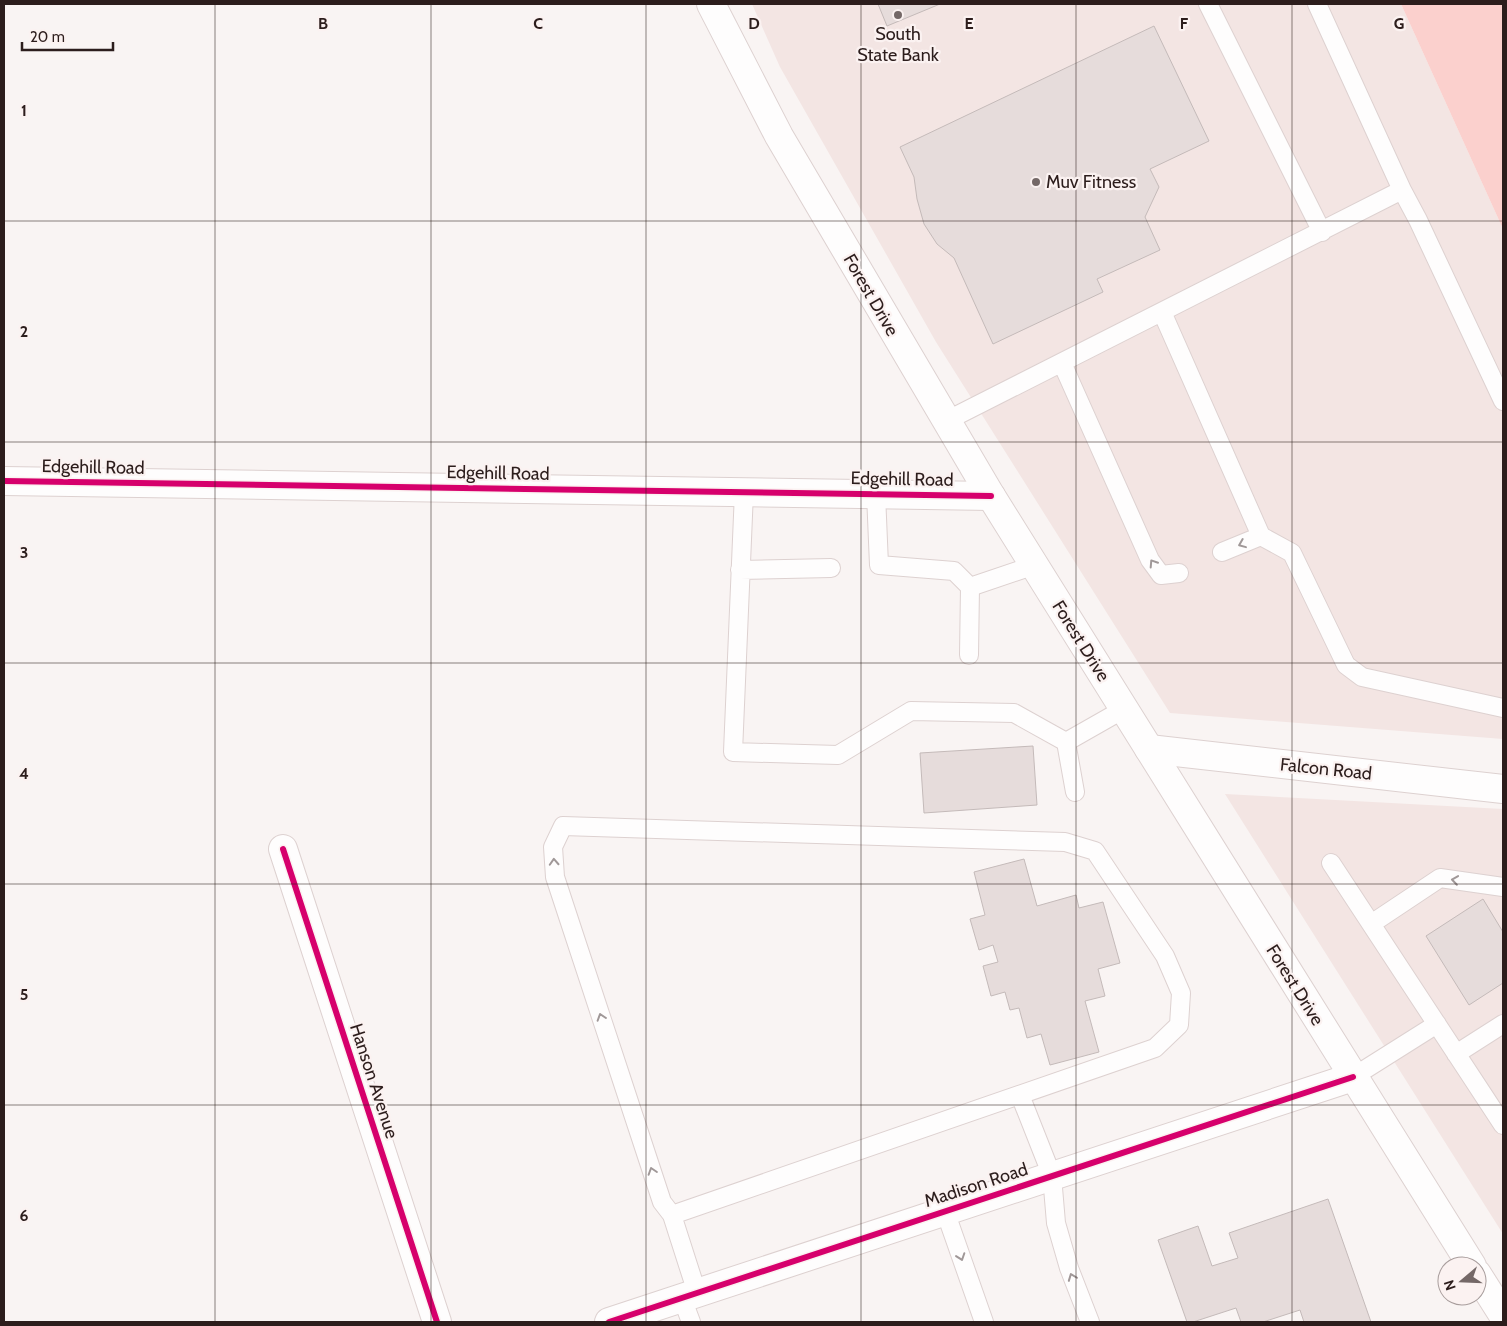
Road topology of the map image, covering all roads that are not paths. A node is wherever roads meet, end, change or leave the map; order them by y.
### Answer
1 (711, 4) edge
2 (1208, 4) edge
3 (1317, 4) edge
4 (1402, 190) junction
5 (1322, 232) junction
6 (1162, 312) junction
7 (1062, 363) junction
8 (1503, 401) edge
9 (946, 421) junction
10 (4, 481) edge
11 (744, 492) junction
12 (876, 494) junction
13 (991, 496) junction
14 (1262, 536) junction
15 (1222, 552) dead end
16 (1035, 565) junction
17 (831, 568) dead end
18 (740, 570) junction
19 (1178, 573) dead end
20 (970, 586) junction
21 (969, 655) dead end
22 (1503, 708) edge
23 (1124, 709) junction
24 (1066, 742) junction
25 (1149, 750) junction
26 (1503, 789) edge
27 (1075, 792) dead end
28 (283, 849) dead end
29 (1331, 863) dead end
30 (1503, 887) edge
31 (1371, 924) junction
32 (1437, 1024) junction
33 (1503, 1024) edge
34 (1456, 1054) junction
35 (1353, 1077) junction
36 (1020, 1094) junction
37 (1503, 1125) edge
38 (1052, 1176) junction
39 (945, 1211) junction
40 (672, 1215) junction
41 (1466, 1256) edge
42 (1487, 1290) edge
43 (690, 1305) edge
44 (1503, 1316) edge
45 (436, 1322) edge
46 (609, 1322) edge
47 (984, 1322) edge
48 (1090, 1322) edge

1 - 9 street, Forest Drive
2 - 5 lane
3 - 4 lane
4 - 5 lane
4 - 8 lane
5 - 6 lane
6 - 7 lane
6 - 14 lane
7 - 9 lane
19 -> 7 lane
9 - 13 street, Forest Drive
10 - 11 street, Edgehill Road
11 - 12 street, Edgehill Road
11 - 18 lane
12 - 13 street, Edgehill Road
12 - 20 lane
13 - 16 street, Forest Drive
14 -> 15 lane
14 - 22 lane
16 - 20 lane
16 - 23 street, Forest Drive
17 - 18 lane
18 - 24 lane
20 - 21 lane
23 - 24 lane
23 - 25 street, Forest Drive
24 - 27 lane
25 - 26 street, Falcon Road
25 - 35 street, Forest Drive
28 - 45 street, Hanson Avenue
29 - 31 lane
30 -> 31 lane
31 - 32 lane
32 - 34 lane
32 - 35 lane
33 - 34 lane
34 - 37 lane
35 - 38 street, Madison Road
35 - 41 street, Forest Drive
36 - 38 lane
36 - 40 lane
40 -> 36 lane
38 - 39 street, Madison Road
48 -> 38 lane
39 - 43 street, Madison Road
39 -> 47 lane
40 - 43 lane
42 - 44 street
43 - 46 street, Madison Road

